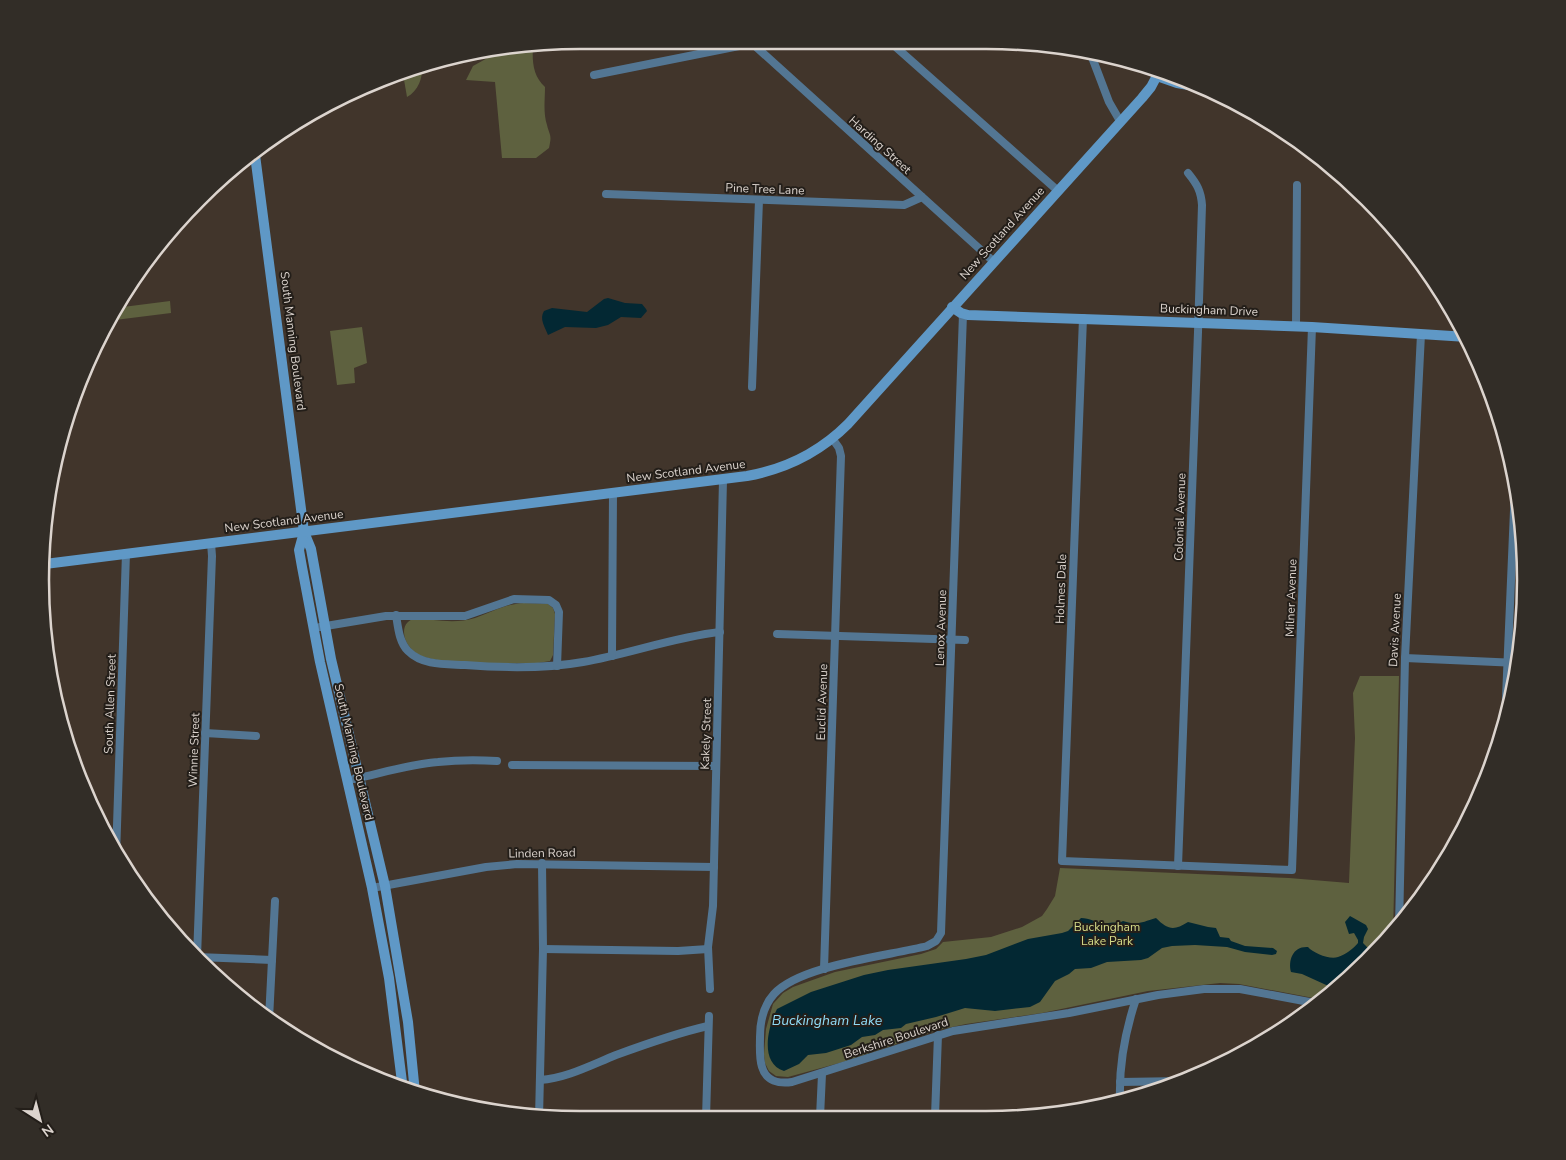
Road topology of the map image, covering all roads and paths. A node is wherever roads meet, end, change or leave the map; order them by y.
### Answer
1 (732, 49) edge
2 (757, 49) edge
3 (898, 49) edge
4 (1093, 60) edge
5 (594, 75) dead end
6 (1156, 77) edge
7 (1120, 121) junction
8 (256, 160) edge
9 (1188, 173) dead end
10 (1297, 185) dead end
11 (1057, 190) junction
12 (606, 194) dead end
13 (922, 197) junction
14 (759, 200) junction
15 (993, 261) junction
16 (952, 307) junction
17 (963, 314) junction
18 (1083, 318) junction
19 (1198, 323) junction
20 (1296, 326) junction
21 (1312, 327) junction
22 (1421, 334) junction
23 (1457, 336) edge
24 (752, 387) dead end
25 (832, 438) junction
26 (723, 480) junction
27 (613, 493) junction
28 (1513, 517) edge
29 (304, 532) junction
30 (210, 543) junction
31 (126, 554) junction
32 (49, 563) edge
33 (396, 615) junction
34 (325, 626) junction
35 (313, 628) junction
36 (720, 632) junction
37 (777, 634) dead end
38 (835, 636) junction
39 (952, 639) junction
40 (965, 640) dead end
41 (612, 656) junction
42 (1405, 658) junction
43 (1506, 663) junction
44 (1511, 663) edge
45 (557, 666) junction
46 (1506, 690) edge
47 (206, 733) junction
48 (256, 736) dead end
49 (497, 761) dead end
50 (512, 765) dead end
51 (716, 766) junction
52 (358, 778) junction
53 (347, 781) junction
54 (117, 839) edge
55 (542, 863) junction
56 (1178, 866) junction
57 (714, 867) junction
58 (384, 886) junction
59 (372, 888) junction
60 (275, 901) dead end
61 (1398, 914) edge
62 (936, 941) joint
63 (197, 948) edge
64 (543, 949) junction
65 (708, 949) junction
66 (206, 957) edge
67 (272, 960) junction
68 (824, 969) junction
69 (400, 976) junction
70 (389, 978) junction
71 (710, 989) dead end
72 (1136, 999) junction
73 (1308, 1002) edge
74 (269, 1010) edge
75 (709, 1016) dead end
76 (408, 1022) junction
77 (395, 1023) junction
78 (708, 1026) junction
79 (938, 1035) junction
80 (822, 1074) junction
81 (402, 1080) edge
82 (540, 1080) junction
83 (1161, 1081) edge
84 (1120, 1082) junction
85 (414, 1085) edge
86 (1120, 1094) edge
87 (539, 1109) edge
88 (706, 1111) edge
89 (820, 1111) edge
90 (935, 1111) edge

1 - 5 street, Harding Street
2 - 13 street, Harding Street
3 - 11 street
4 - 7 street
6 - 7 street, New Scotland Avenue
7 - 11 street, New Scotland Avenue
8 - 29 street, South Manning Boulevard
9 - 19 street, Colonial Avenue
10 - 20 street
11 - 15 street, New Scotland Avenue
12 - 14 street, Pine Tree Lane
13 - 14 street, Pine Tree Lane
13 - 15 street, Harding Street
14 - 24 street
15 - 16 street, New Scotland Avenue
16 - 17 street
16 - 25 street, New Scotland Avenue
17 - 18 street, Buckingham Drive
17 - 39 street, Lenox Avenue
18 - 19 street, Buckingham Drive
18 - 56 street, Holmes Dale
19 - 20 street, Buckingham Drive
19 - 56 street, Colonial Avenue
20 - 21 street, Buckingham Drive
21 - 22 street, Buckingham Drive
21 - 56 street, Milner Avenue
22 - 23 street, Buckingham Drive
22 - 42 street, Davis Avenue
25 - 26 street, New Scotland Avenue
25 - 38 street, Euclid Avenue
26 - 27 street, New Scotland Avenue
26 - 36 street, Kakely Street
27 - 29 street, New Scotland Avenue
27 - 41 street
28 - 43 street
29 - 30 street, New Scotland Avenue
29 - 34 street, South Manning Boulevard
29 - 35 street, South Manning Boulevard
30 - 31 street, New Scotland Avenue
30 - 47 street, Winnie Street
31 - 32 street, New Scotland Avenue
31 - 54 street, South Allen Street
33 - 34 street
33 - 45 street
33 - 45 street
34 - 35 street
34 - 52 street, South Manning Boulevard
35 - 53 street, South Manning Boulevard
36 - 41 street
36 - 51 street, Kakely Street
37 - 38 street
38 - 39 street
38 - 68 street, Euclid Avenue
39 - 40 street
39 - 62 street, Lenox Avenue
41 - 45 street
42 - 43 street
42 - 61 street, Davis Avenue
43 - 44 street
43 - 46 street
47 - 48 street
47 - 63 street, Winnie Street
49 - 52 street
50 - 51 street
51 - 57 street, Kakely Street
52 - 53 street
52 - 58 street, South Manning Boulevard
53 - 59 street, South Manning Boulevard
55 - 57 street, Linden Road
55 - 58 street, Linden Road
55 - 64 street
57 - 65 street, Kakely Street
58 - 59 street, Linden Road
58 - 69 street, South Manning Boulevard
59 - 70 street, South Manning Boulevard
60 - 67 street
62 - 68 street, Berkshire Boulevard
64 - 65 street
64 - 82 street
65 - 71 street, Kakely Street
66 - 67 street
67 - 74 street
68 - 80 street, Berkshire Boulevard
69 - 70 street
69 - 76 street, South Manning Boulevard
70 - 77 street, South Manning Boulevard
72 - 73 street, Berkshire Boulevard
72 - 79 street, Berkshire Boulevard
72 - 84 street
75 - 78 street
76 - 77 street
76 - 85 street, South Manning Boulevard
77 - 81 street, South Manning Boulevard
78 - 82 street
78 - 88 street
79 - 80 street, Berkshire Boulevard
79 - 90 street
80 - 89 street
82 - 87 street
83 - 84 street
84 - 86 street

